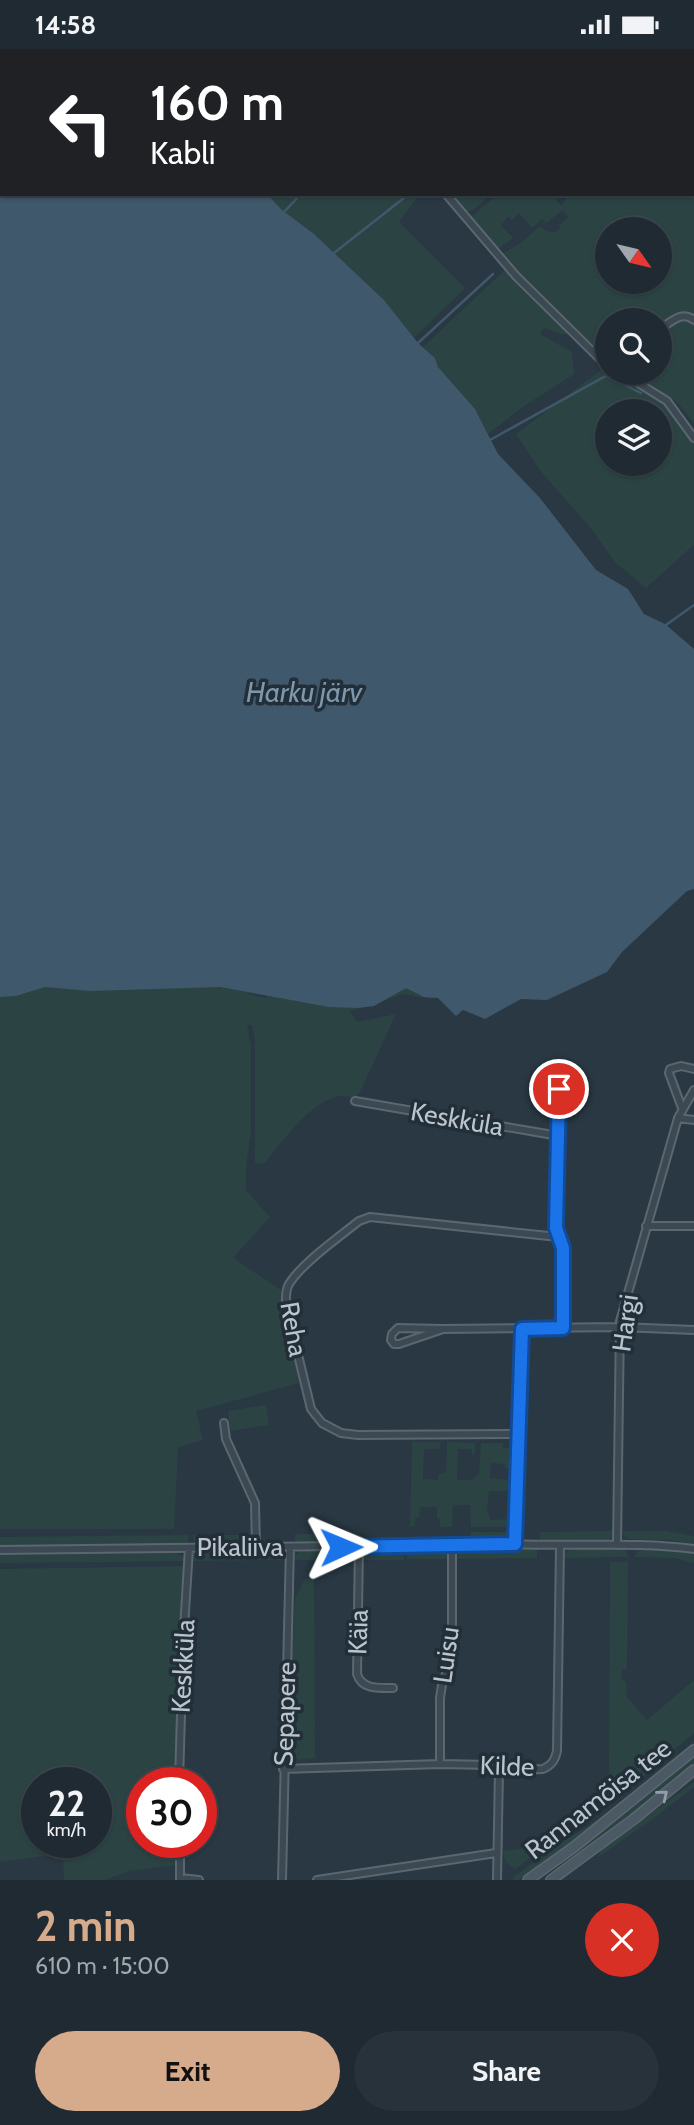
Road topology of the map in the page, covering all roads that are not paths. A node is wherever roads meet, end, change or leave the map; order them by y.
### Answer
1 (448, 196) edge
2 (694, 320) edge
3 (672, 322) edge
4 (595, 354) edge
5 (641, 385) edge
6 (694, 438) edge
7 (560, 1065) dead end
8 (694, 1069) edge
9 (694, 1090) edge
10 (355, 1101) dead end
11 (682, 1108) junction
12 (678, 1118) junction
13 (694, 1120) edge
14 (559, 1136) junction
15 (646, 1226) junction
16 (694, 1226) edge
17 (558, 1237) junction
18 (620, 1327) junction
19 (563, 1328) junction
20 (443, 1329) junction
21 (522, 1329) junction
22 (694, 1330) edge
23 (224, 1423) dead end
24 (519, 1434) junction
25 (515, 1544) junction
26 (452, 1545) junction
27 (617, 1545) junction
28 (560, 1546) junction
29 (256, 1547) junction
30 (290, 1547) junction
31 (359, 1547) junction
32 (189, 1548) junction
33 (692, 1549) edge
34 (0, 1550) edge
35 (393, 1688) dead end
36 (694, 1751) edge
37 (440, 1764) junction
38 (179, 1767) edge
39 (283, 1769) junction
40 (694, 1770) edge
41 (499, 1771) junction
42 (496, 1853) junction
43 (180, 1858) edge
44 (180, 1879) edge
45 (199, 1880) edge
46 (282, 1880) edge
47 (317, 1880) edge
48 (497, 1880) edge
49 (528, 1880) edge
50 (551, 1880) edge

1 - 4 street
2 - 3 street
5 - 6 street
7 - 14 street
8 - 11 street
9 - 11 street, Hargi
10 - 14 street, Keskküla
11 - 12 street, Hargi
12 - 13 street
12 - 15 street, Hargi
14 - 17 street
15 - 16 street
15 - 18 street, Hargi
17 - 19 street
17 - 24 street, Reha
18 - 19 street
18 - 22 street
18 - 27 street, Hargi
19 - 21 street
20 - 20 street
20 - 21 street
21 - 24 street
23 - 29 street
24 - 25 street
25 - 26 street, Pikaliiva
25 - 28 street, Pikaliiva
26 - 31 street, Pikaliiva
26 - 37 street, Luisu
27 - 28 street, Pikaliiva
27 - 33 street, Pikaliiva
28 - 41 street, Kilde
29 - 30 street, Pikaliiva
29 - 32 street, Pikaliiva
30 - 31 street, Pikaliiva
30 - 39 street, Sepapere
31 - 35 street, Käia
32 - 34 street, Pikaliiva
32 - 38 street, Keskküla
36 - 49 main road, Rannamõisa tee
37 - 39 street, Kilde
37 - 41 street, Kilde
39 - 46 street, Sepapere
50 -> 40 main road, Rannamõisa tee
41 - 42 street
42 - 47 street
42 - 48 street
43 - 44 street
44 - 45 street

